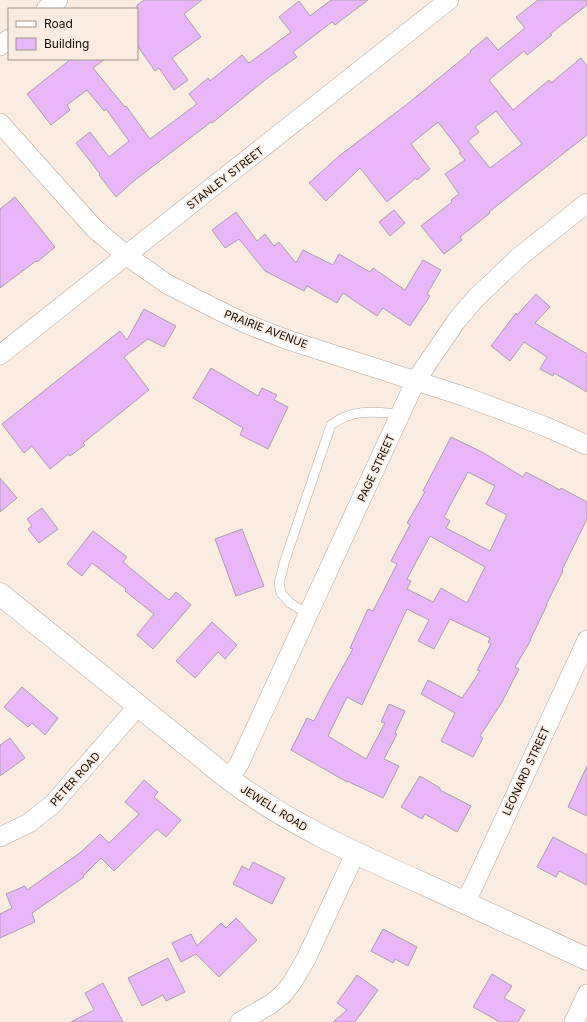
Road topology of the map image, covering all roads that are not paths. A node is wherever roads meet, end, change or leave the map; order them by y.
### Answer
1 (58, 0) edge
2 (449, 0) edge
3 (47, 8) edge
4 (8, 40) edge
5 (0, 46) edge
6 (0, 123) edge
7 (587, 203) edge
8 (126, 256) junction
9 (0, 355) edge
10 (416, 380) junction
11 (401, 414) junction
12 (587, 445) edge
13 (0, 594) edge
14 (308, 614) junction
15 (587, 640) edge
16 (138, 706) junction
17 (229, 779) junction
18 (0, 837) edge
19 (355, 854) junction
20 (464, 902) junction
21 (587, 959) edge
22 (587, 994) edge
23 (240, 1022) edge
24 (574, 1022) edge

1 - 3 street
2 - 8 street, STANLEY STREET
4 - 5 street
6 - 8 street, PRAIRIE AVENUE
7 - 10 street, PAGE STREET
8 - 9 street, STANLEY STREET
8 - 10 street, PRAIRIE AVENUE
10 - 11 street, PAGE STREET
10 - 12 street, PRAIRIE AVENUE
11 - 14 street, PAGE STREET
11 - 14 lane
13 - 16 street, JEWELL ROAD
14 - 17 street, PAGE STREET
15 - 20 street, LEONARD STREET
16 - 17 street, JEWELL ROAD
16 - 18 street, PETER ROAD
17 - 19 street, JEWELL ROAD
19 - 20 street, JEWELL ROAD
19 - 23 street
20 - 21 street, JEWELL ROAD
22 - 24 street

